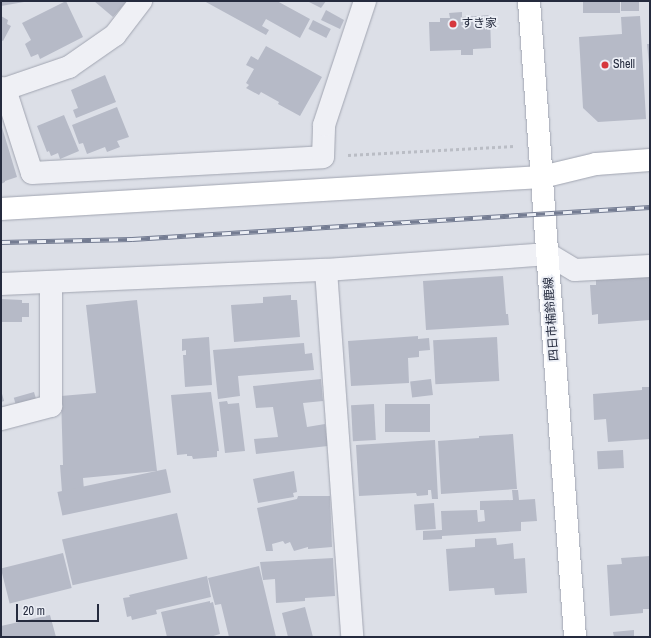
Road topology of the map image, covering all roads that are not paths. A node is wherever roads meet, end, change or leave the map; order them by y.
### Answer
1 (141, 1) edge
2 (365, 1) edge
3 (529, 1) edge
4 (3, 88) edge
5 (650, 160) edge
6 (542, 177) junction
7 (1, 209) edge
8 (548, 254) junction
9 (650, 266) edge
10 (326, 270) junction
11 (51, 282) junction
12 (1, 284) edge
13 (1, 419) edge
14 (352, 637) edge
15 (575, 637) edge

1 - 4 street
2 - 4 street
3 - 6 street, 四日市楠鈴鹿線
5 - 6 street
6 - 7 street
6 - 8 street, 四日市楠鈴鹿線
8 - 9 street
8 - 10 street
8 - 15 street, 四日市楠鈴鹿線
10 - 11 street
10 - 14 street
11 - 12 street
11 - 13 street

